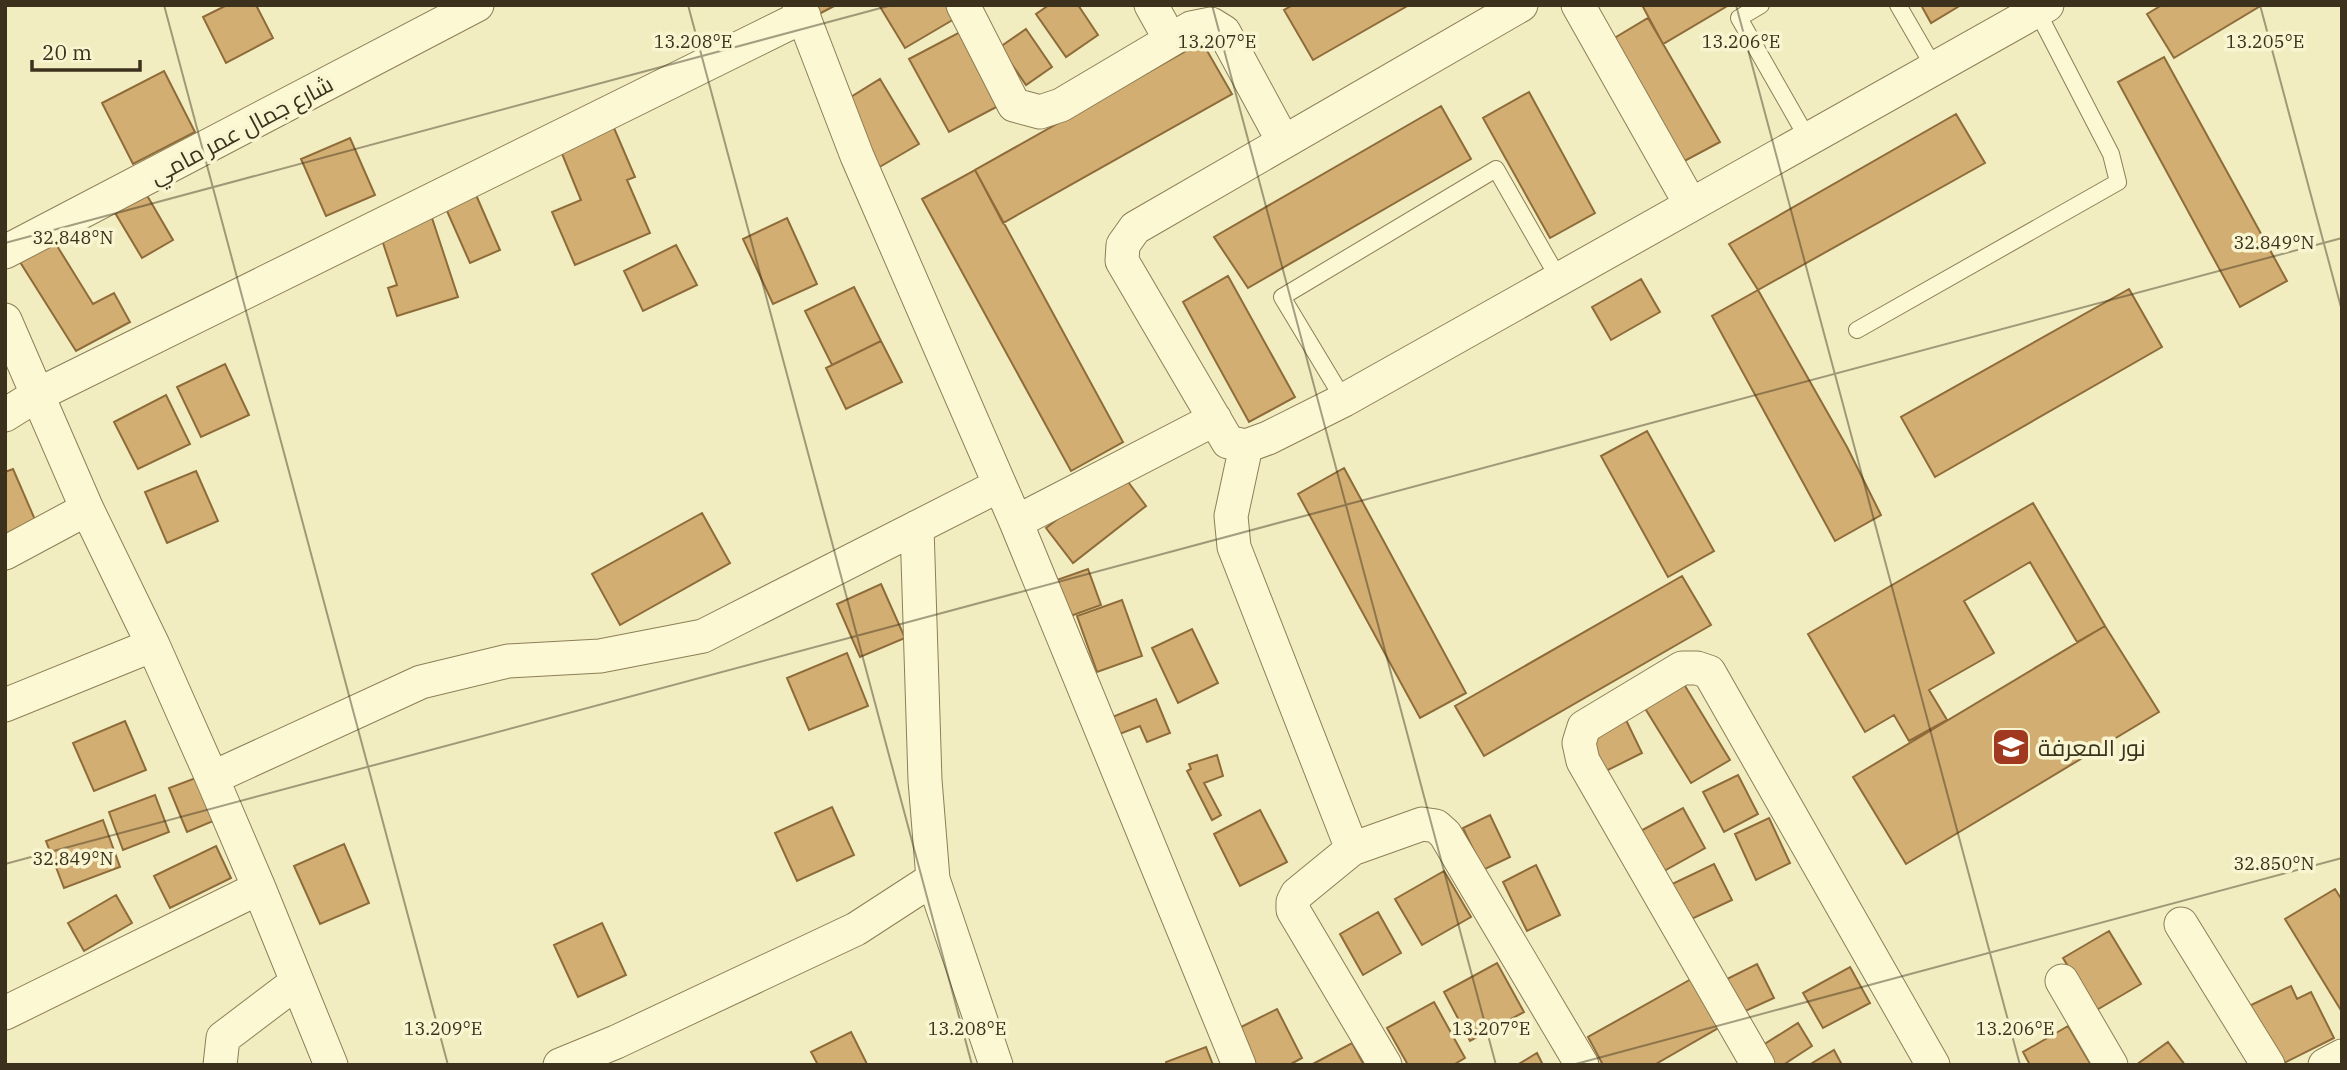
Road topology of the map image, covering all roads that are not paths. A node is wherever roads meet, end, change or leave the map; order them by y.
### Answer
1 (477, 5) edge
2 (963, 5) edge
3 (1151, 5) edge
4 (1521, 5) edge
5 (1578, 5) edge
6 (1761, 5) edge
7 (1898, 5) edge
8 (2042, 8) edge
9 (802, 11) edge
10 (1170, 39) junction
11 (1935, 69) junction
12 (1808, 139) junction
13 (1283, 141) junction
14 (1691, 205) junction
15 (5, 252) edge
16 (1559, 279) junction
17 (5, 320) edge
18 (1857, 330) dead end
19 (37, 395) junction
20 (1344, 400) junction
21 (5, 415) edge
22 (1215, 419) junction
23 (1246, 446) junction
24 (1000, 485) junction
25 (88, 509) junction
26 (1016, 522) junction
27 (917, 527) junction
28 (5, 553) edge
29 (153, 645) junction
30 (5, 705) edge
31 (212, 778) junction
32 (1352, 849) junction
33 (933, 879) junction
34 (259, 888) junction
35 (2181, 924) dead end
36 (2062, 981) dead end
37 (297, 982) junction
38 (5, 1013) edge
39 (2342, 1056) edge
40 (220, 1065) edge
41 (331, 1065) edge
42 (560, 1065) edge
43 (996, 1065) edge
44 (1239, 1065) edge
45 (1385, 1065) edge
46 (1582, 1065) edge
47 (1758, 1065) edge
48 (1933, 1065) edge
49 (2111, 1065) edge
50 (2268, 1065) edge
51 (2325, 1065) edge

1 - 15 street, شارع جمال عمر مامي
2 - 10 street
3 - 10 street
4 - 13 street
5 - 14 street
6 - 12 lane
7 - 11 lane
8 - 11 street
8 - 18 lane
9 - 19 street
9 - 24 street
10 - 13 street
11 - 12 street
12 - 14 street
13 - 22 street
14 - 16 street
16 - 20 street
16 - 20 lane
17 - 19 street
19 - 21 street
19 - 25 street
20 - 23 street
22 - 23 street
22 - 26 street
23 - 32 street
24 - 26 street
24 - 27 street
25 - 28 street
25 - 29 street
26 - 44 street
27 - 31 street
27 - 33 street
29 - 30 street
29 - 31 street
31 - 34 street
32 - 45 street
32 - 46 street
33 - 42 street
33 - 43 street
34 - 37 street
34 - 38 street
35 - 50 street
36 - 49 street
37 - 40 street
37 - 41 street
39 - 51 street
47 - 48 street

